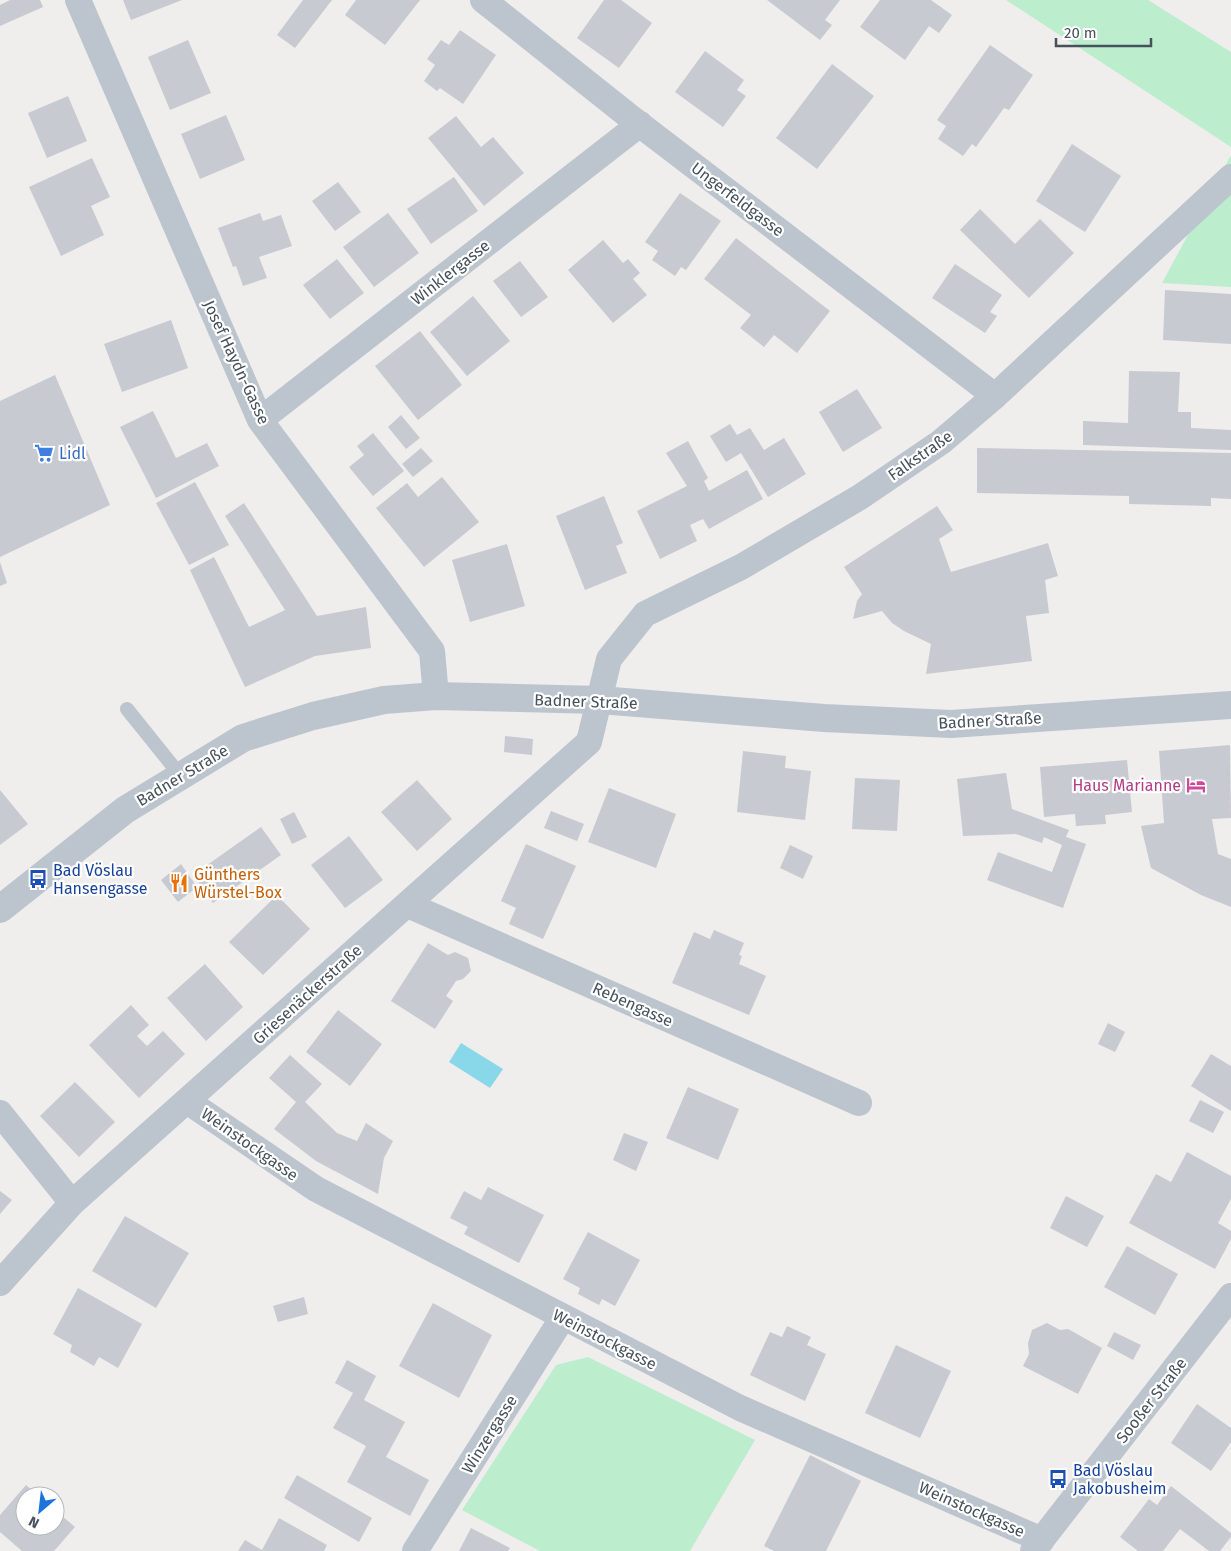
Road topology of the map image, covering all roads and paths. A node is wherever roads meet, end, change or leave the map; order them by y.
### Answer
1 (78, 0) edge
2 (483, 0) edge
3 (640, 124) junction
4 (1231, 177) edge
5 (995, 396) junction
6 (260, 420) junction
7 (436, 696) junction
8 (600, 700) junction
9 (1231, 705) edge
10 (127, 709) dead end
11 (180, 775) junction
12 (408, 905) junction
13 (0, 909) edge
14 (187, 1100) junction
15 (859, 1103) dead end
16 (0, 1113) edge
17 (72, 1203) junction
18 (0, 1283) edge
19 (1231, 1296) edge
20 (563, 1318) junction
21 (1038, 1546) edge
22 (415, 1551) edge

1 - 6 street, Josef Haydn-Gasse
2 - 3 street, Ungerfeldgasse
3 - 5 street, Ungerfeldgasse
3 - 6 street, Winklergasse
4 - 5 street, Falkstraße
5 - 8 street, Falkstraße
6 - 7 street, Josef Haydn-Gasse
7 - 8 street, Badner Straße
7 - 11 street, Badner Straße
8 - 9 street, Badner Straße
8 - 12 street, Griesenäckerstraße
10 - 11 lane
11 - 13 street, Badner Straße
12 - 14 street, Griesenäckerstraße
12 - 15 street, Rebengasse
14 - 17 street, Griesenäckerstraße
14 - 20 street, Weinstockgasse
16 - 17 street
17 - 18 street, Griesenäckerstraße
19 - 21 street, Sooßer Straße
20 - 21 street, Weinstockgasse
20 - 22 street, Winzergasse

